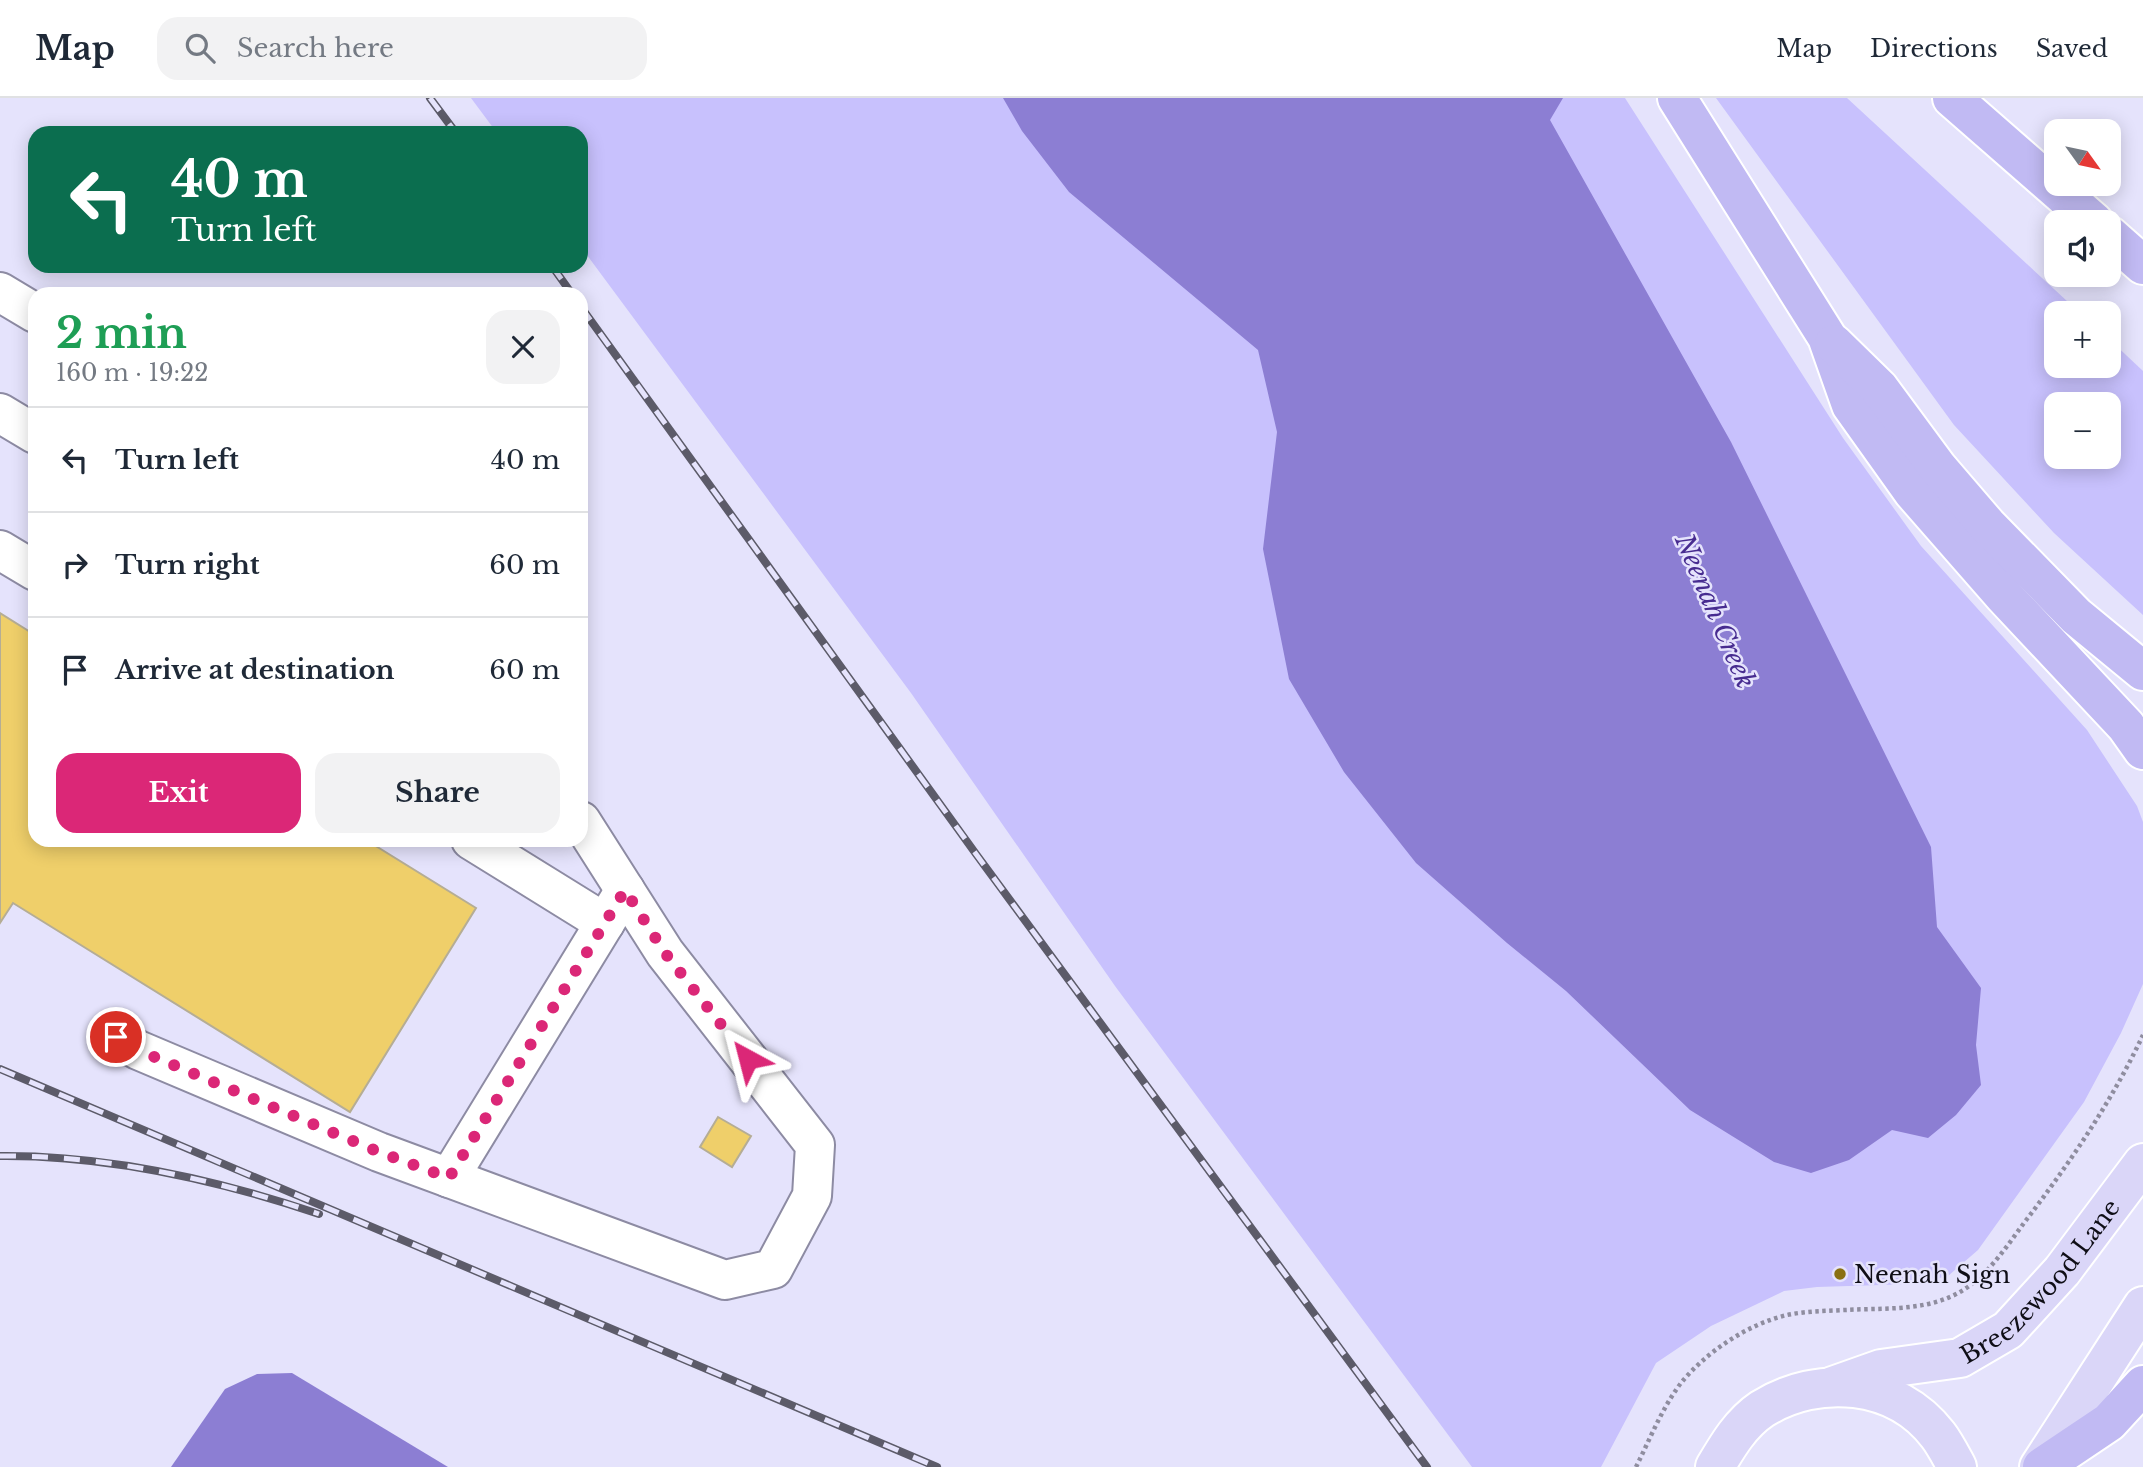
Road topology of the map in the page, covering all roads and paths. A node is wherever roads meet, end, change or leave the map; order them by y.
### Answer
1 (1677, 98) edge
2 (1952, 98) edge
3 (2080, 210) edge
4 (2121, 246) edge
5 (2143, 265) edge
6 (0, 292) edge
7 (28, 309) edge
8 (1827, 337) junction
9 (0, 413) edge
10 (28, 430) edge
11 (0, 550) edge
12 (28, 567) edge
13 (2143, 671) edge
14 (2143, 750) edge
15 (588, 832) edge
16 (482, 847) edge
17 (625, 890) junction
18 (605, 923) junction
19 (2143, 1035) edge
20 (116, 1037) dead end
21 (2143, 1163) edge
22 (449, 1178) junction
23 (2143, 1306) edge
24 (2143, 1385) edge
25 (1833, 1386) junction
26 (1636, 1467) edge
27 (1716, 1467) edge
28 (1957, 1467) edge
29 (2041, 1467) edge

1 - 8 highway
2 - 3 highway
4 - 5 highway
6 - 7 lane
8 - 13 highway
8 - 14 highway
9 - 10 lane
11 - 12 lane
15 - 17 lane
16 - 18 lane
17 - 18 lane
17 - 22 lane
18 - 22 lane
19 - 26 path
20 - 22 lane
21 - 25 main road, Breezewood Lane
23 - 29 main road
24 - 29 highway
25 - 27 main road
25 - 28 main road

